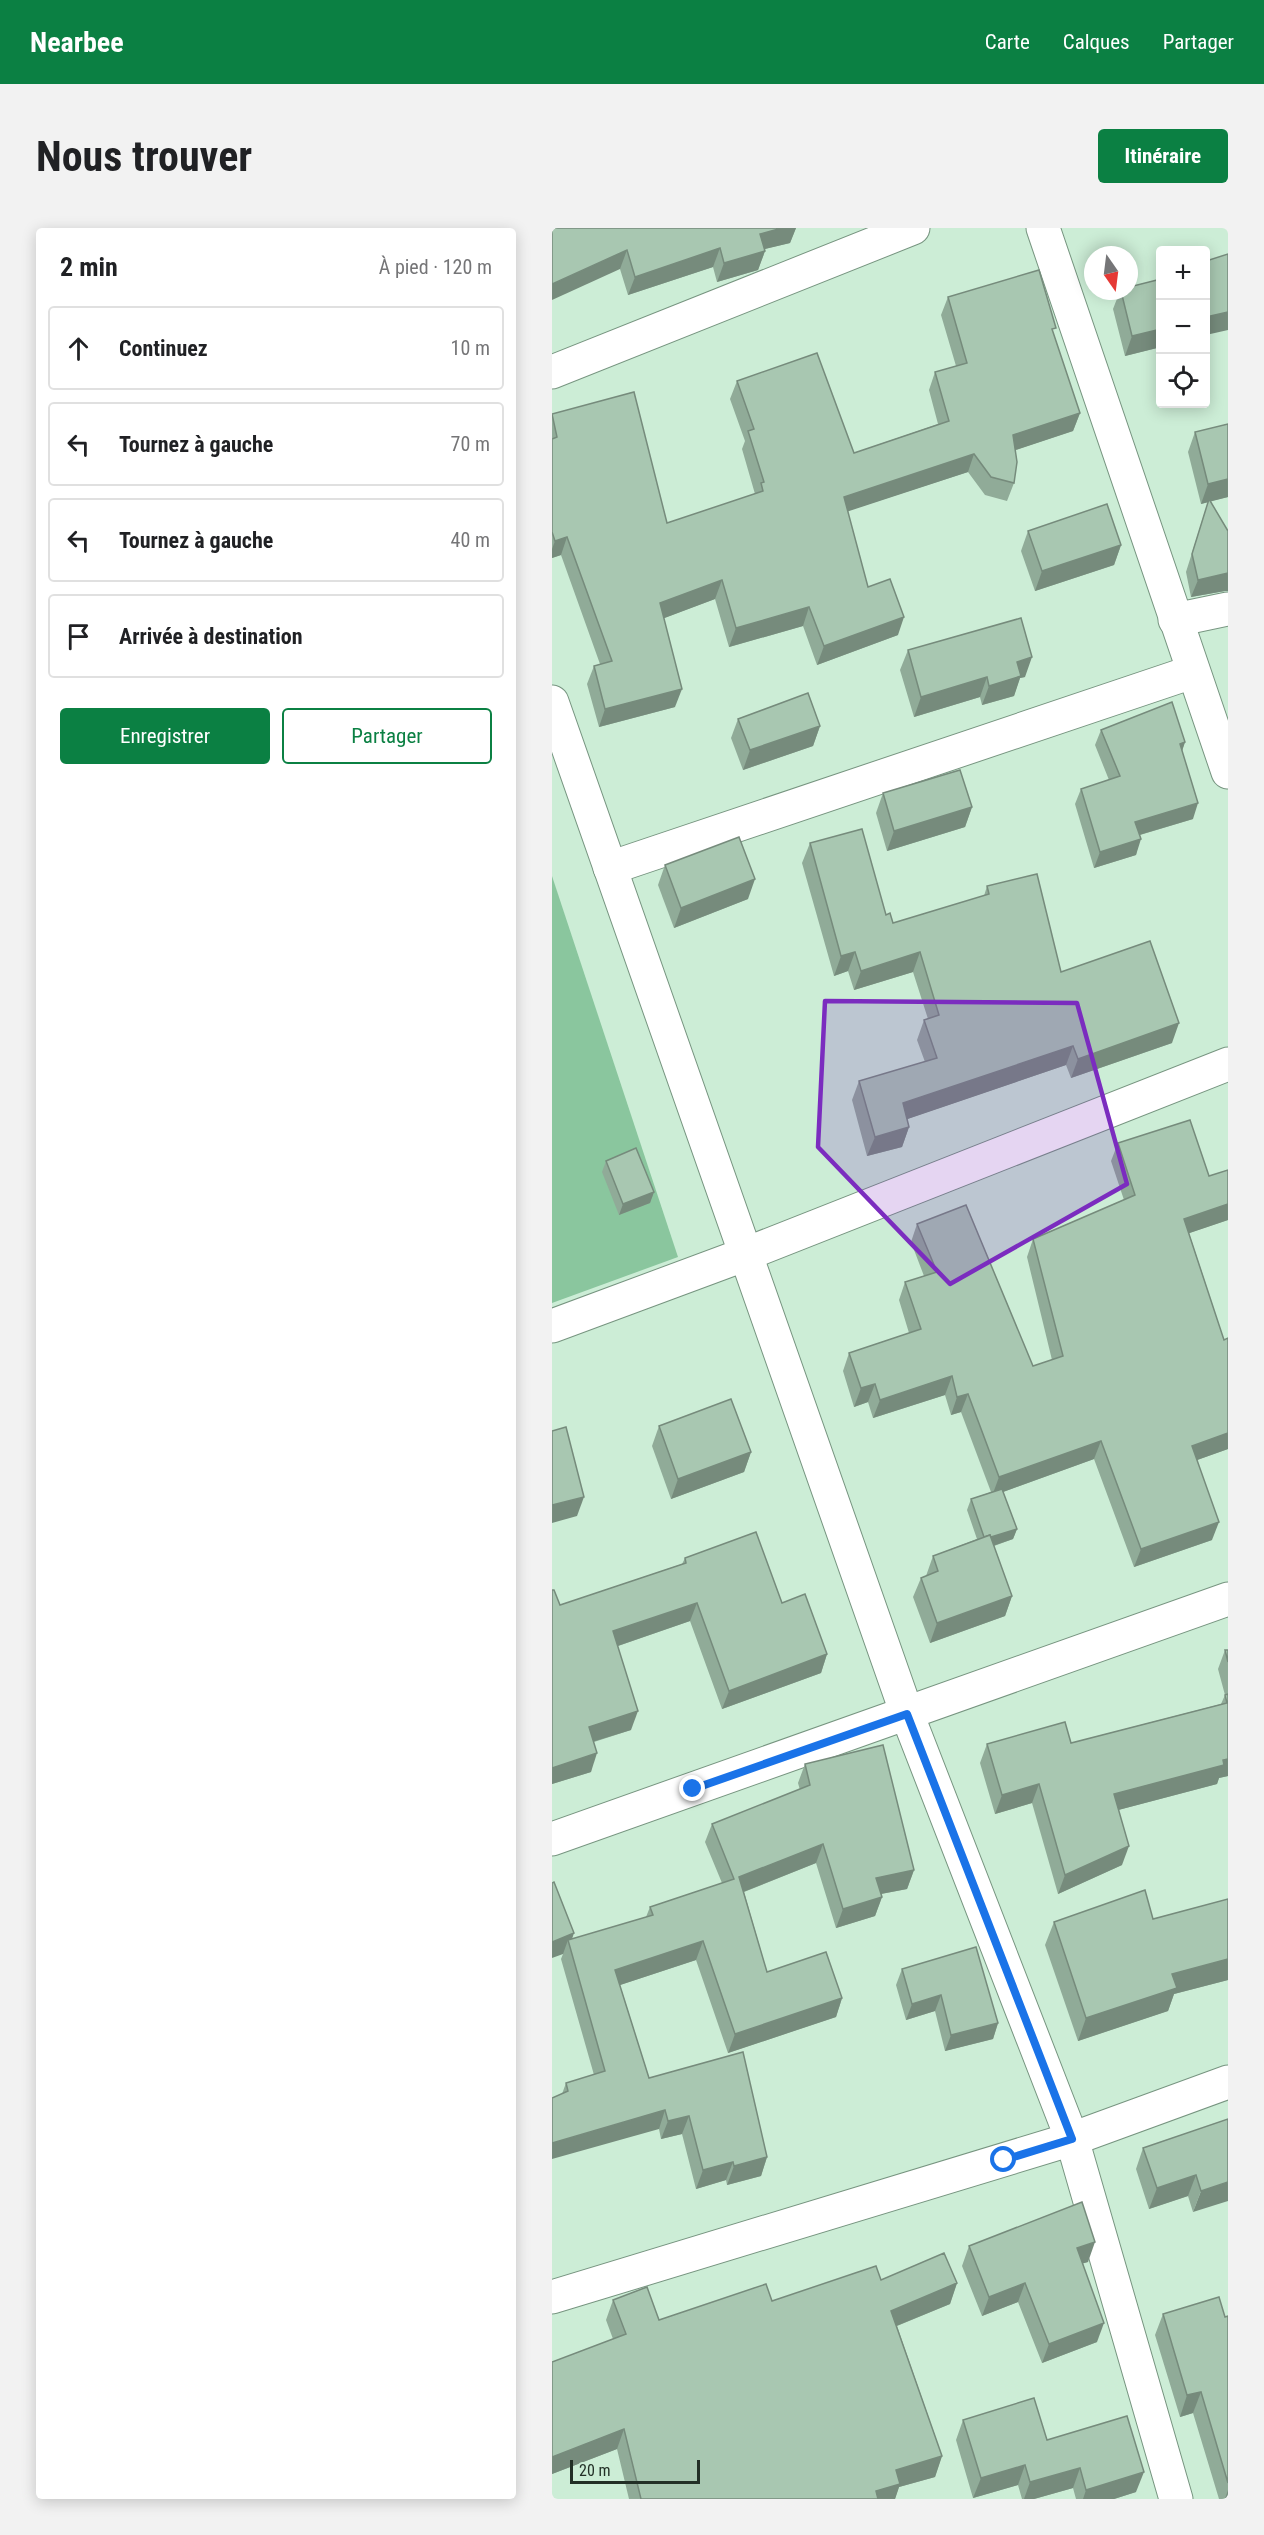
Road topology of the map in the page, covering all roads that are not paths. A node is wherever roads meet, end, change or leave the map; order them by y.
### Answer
1 (913, 228) edge
2 (1043, 228) edge
3 (552, 372) edge
4 (1228, 609) edge
5 (1175, 620) junction
6 (1192, 672) junction
7 (552, 702) edge
8 (1228, 772) edge
9 (610, 868) junction
10 (1228, 1064) edge
11 (746, 1254) junction
12 (552, 1326) edge
13 (1228, 1599) edge
14 (907, 1714) junction
15 (552, 1839) edge
16 (1228, 2082) edge
17 (1072, 2139) junction
18 (552, 2296) edge
19 (1176, 2499) edge

1 - 3 street
2 - 5 street
4 - 5 street
5 - 6 street
6 - 8 street
6 - 9 street
7 - 9 street
9 - 11 street
10 - 11 street
11 - 12 street
11 - 14 street
13 - 14 street
14 - 15 street
14 - 17 street
16 - 17 street
17 - 18 street
17 - 19 street

